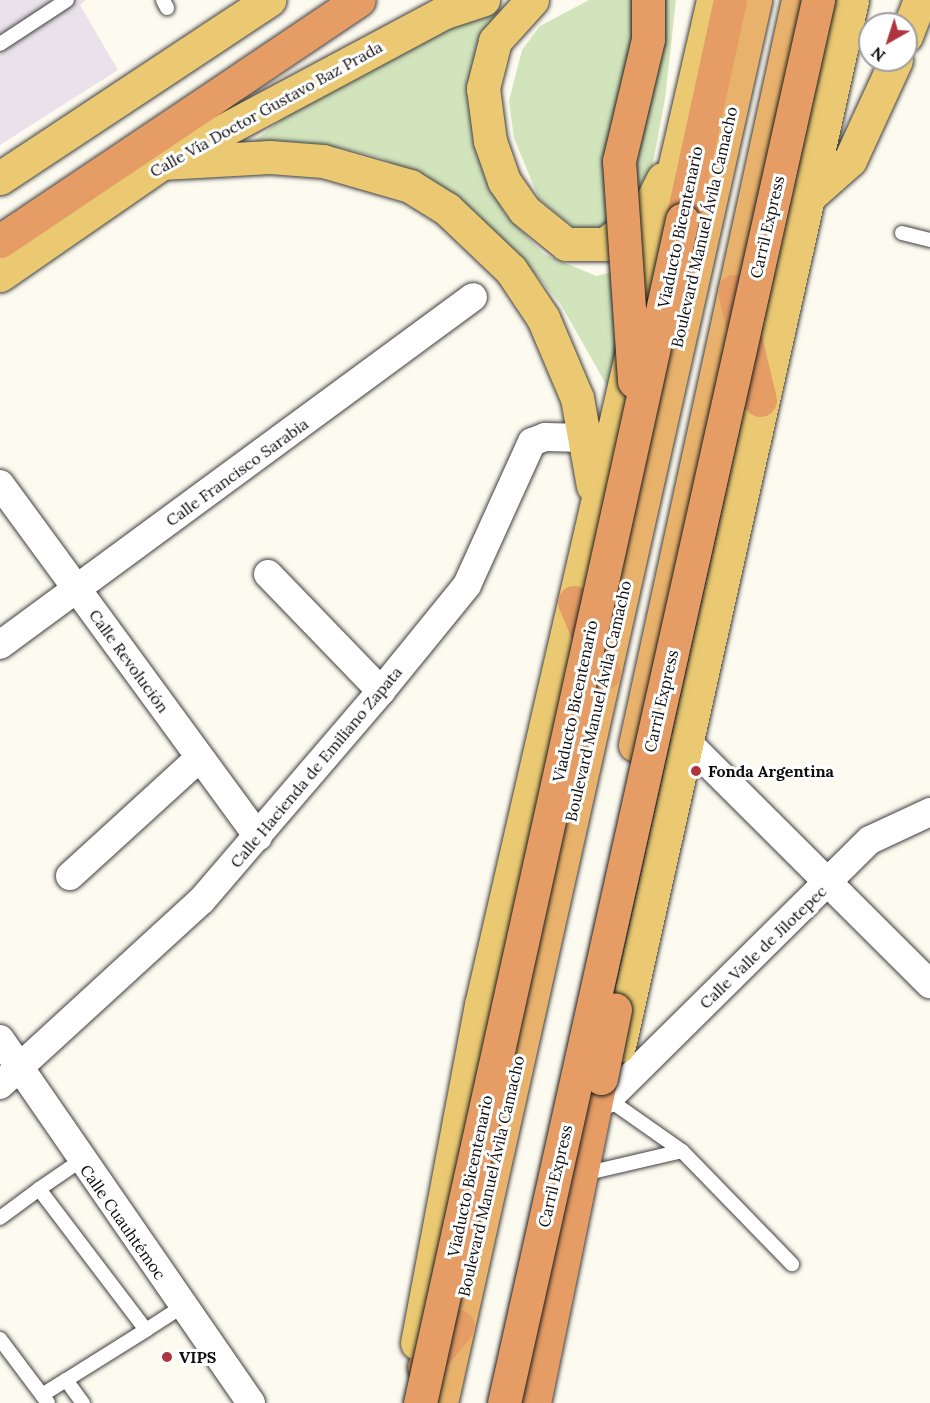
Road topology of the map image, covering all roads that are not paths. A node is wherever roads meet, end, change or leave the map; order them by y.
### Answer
1 (67, 0) edge
2 (269, 0) edge
3 (357, 0) edge
4 (483, 0) edge
5 (532, 0) edge
6 (648, 0) edge
7 (755, 0) edge
8 (798, 0) edge
9 (818, 0) edge
10 (832, 0) edge
11 (852, 0) edge
12 (718, 1) edge
13 (0, 44) edge
14 (890, 72) edge
15 (688, 116) junction
16 (162, 163) junction
17 (0, 178) edge
18 (805, 200) junction
19 (902, 233) dead end
20 (930, 240) edge
21 (0, 241) edge
22 (0, 275) edge
23 (734, 291) junction
24 (473, 297) dead end
25 (760, 400) junction
26 (635, 432) junction
27 (587, 438) junction
28 (0, 484) edge
29 (593, 518) junction
30 (268, 574) dead end
31 (77, 589) junction
32 (574, 602) junction
33 (0, 645) edge
34 (604, 673) junction
35 (381, 691) junction
36 (685, 740) junction
37 (198, 759) junction
38 (928, 817) edge
39 (258, 837) junction
40 (70, 876) dead end
41 (828, 883) junction
42 (930, 984) edge
43 (0, 1039) edge
44 (10, 1077) edge
45 (608, 1099) junction
46 (682, 1151) junction
47 (80, 1161) junction
48 (592, 1172) junction
49 (39, 1189) junction
50 (0, 1218) edge
51 (792, 1264) dead end
52 (183, 1306) junction
53 (458, 1326) junction
54 (146, 1330) junction
55 (0, 1339) edge
56 (66, 1380) junction
57 (411, 1397) edge
58 (45, 1399) edge
59 (83, 1403) edge
60 (251, 1403) edge
61 (441, 1403) edge
62 (490, 1403) edge
63 (504, 1403) edge
64 (534, 1403) edge
65 (546, 1403) edge

1 - 13 lane
2 - 17 main road
3 - 21 highway
4 - 16 main road, Calle Vía Doctor Gustavo Baz Prada
5 - 15 main road
6 - 26 highway, bridge
7 - 34 highway, Boulevard Manuel Ávila Camacho
8 - 23 highway
9 - 63 highway, Carril Express, bridge
10 - 64 highway, bridge
11 - 18 main road
12 - 15 main road
12 - 26 highway, Viaducto Bicentenario, bridge
14 - 18 main road
15 - 29 main road
16 - 22 main road, Calle Vía Doctor Gustavo Baz Prada
16 - 27 main road
18 - 25 main road
19 - 20 lane
23 - 25 highway
23 - 62 highway
24 - 31 street, Calle Francisco Sarabia
25 - 36 main road
26 - 57 highway, Viaducto Bicentenario, bridge
27 - 29 main road
27 - 35 street, Calle Hacienda de Emiliano Zapata
28 - 31 street, Calle Revolución
29 - 32 main road
30 - 35 street
31 - 33 street, Calle Francisco Sarabia
31 - 37 street, Calle Revolución
32 - 34 highway
32 - 57 main road
34 - 53 highway, Boulevard Manuel Ávila Camacho
35 - 39 street, Calle Hacienda de Emiliano Zapata
36 - 41 street
36 - 45 main road
37 - 39 street, Calle Revolución
37 - 40 street
38 - 41 street, Calle Valle de Jilotepec
39 - 44 street, Calle Hacienda de Emiliano Zapata
41 - 42 street
41 - 45 street, Calle Valle de Jilotepec
43 - 44 street, Calle Cuauhtémoc
44 - 47 street, Calle Cuauhtémoc
45 - 46 lane
45 - 48 main road
46 - 48 lane
46 - 51 lane
47 - 49 lane
47 - 52 street, Calle Cuauhtémoc
48 - 65 main road
49 - 50 lane
49 - 54 lane
52 - 54 lane
52 - 60 street, Calle Cuauhtémoc
53 - 57 highway
53 - 61 highway, Boulevard Manuel Ávila Camacho
54 - 56 lane
55 - 58 lane
56 - 58 lane
56 - 59 lane

